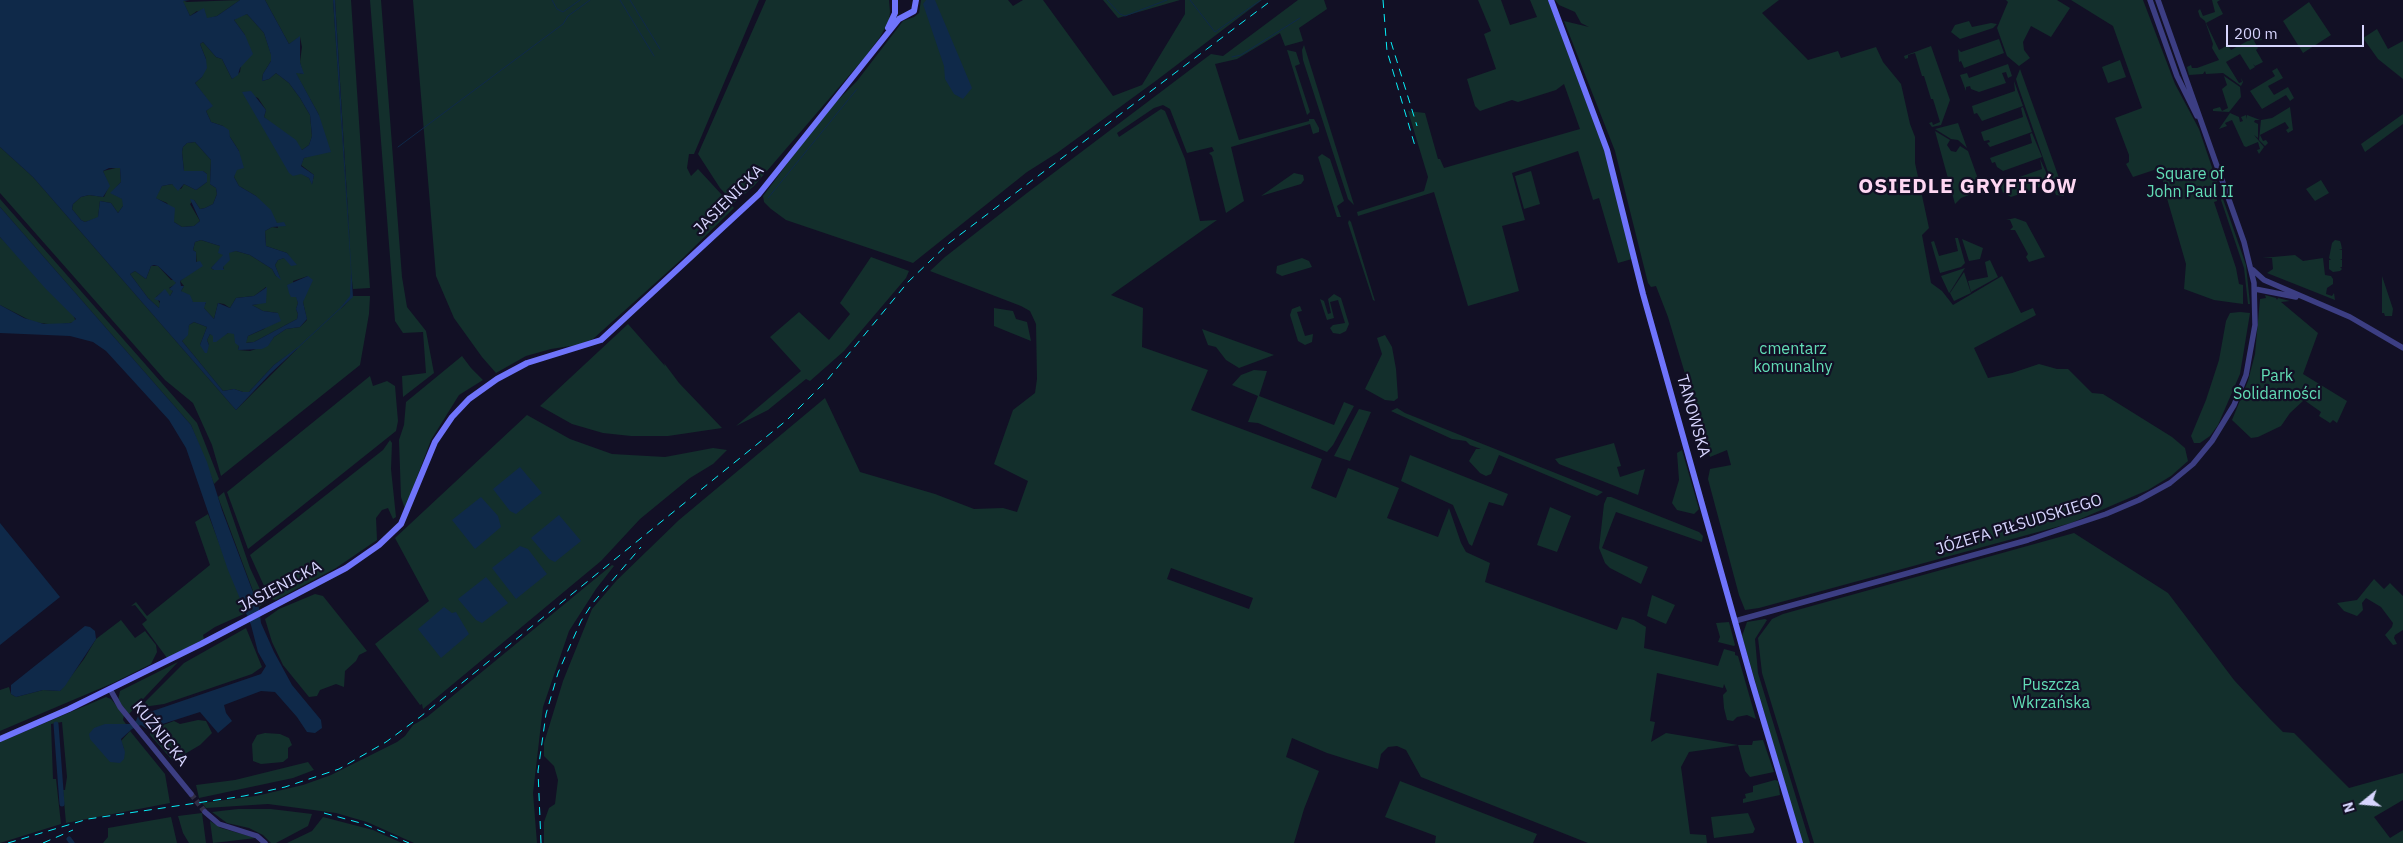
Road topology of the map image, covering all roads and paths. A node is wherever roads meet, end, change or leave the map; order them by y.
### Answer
1 (894, 0) edge
2 (916, 0) edge
3 (1551, 0) edge
4 (2150, 0) edge
5 (2158, 0) edge
6 (895, 8) junction
7 (905, 15) junction
8 (880, 43) junction
9 (2206, 136) junction
10 (2251, 267) junction
11 (2264, 280) junction
12 (2254, 288) junction
13 (2315, 301) junction
14 (2403, 348) edge
15 (1735, 621) junction
16 (163, 664) junction
17 (111, 691) junction
18 (0, 738) edge
19 (191, 794) tunnel mouth
20 (205, 812) tunnel mouth
21 (266, 843) edge
22 (1800, 843) edge

1 - 6 main road
2 - 7 main road, JASIENICKA
3 - 15 main road, TANOWSKA
4 - 9 street, JÓZEFA PIŁSUDSKIEGO
5 - 9 street, JÓZEFA PIŁSUDSKIEGO
6 - 7 main road
6 - 8 main road, JASIENICKA
7 - 8 main road, JASIENICKA
8 - 16 main road, JASIENICKA
9 - 10 street, JÓZEFA PIŁSUDSKIEGO
10 - 11 street
10 - 12 street, JÓZEFA PIŁSUDSKIEGO
11 - 12 street
11 - 13 street
12 - 13 street
12 - 15 street, JÓZEFA PIŁSUDSKIEGO
13 - 14 street
15 - 22 main road, TANOWSKA
16 - 17 main road, JASIENICKA
16 - 17 main road, JASIENICKA
17 - 18 main road, JASIENICKA
17 - 19 street, KUŹNICKA
20 - 21 street

